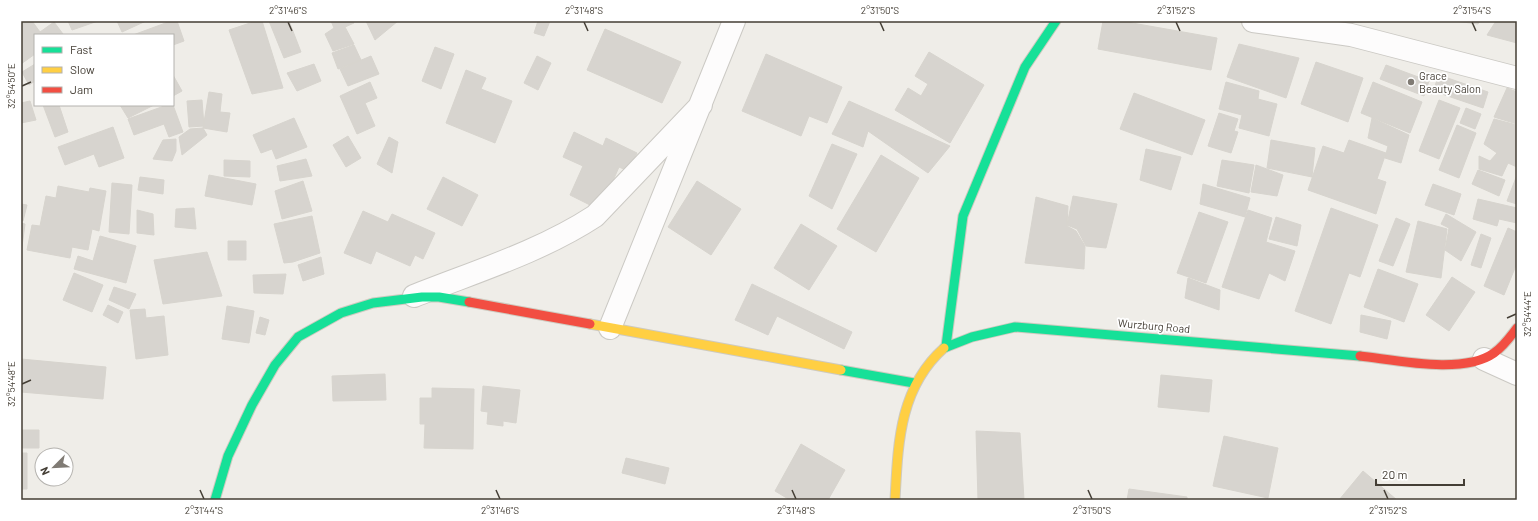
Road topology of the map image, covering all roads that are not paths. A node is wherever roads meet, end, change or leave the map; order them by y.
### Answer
1 (734, 21) edge
2 (1056, 21) edge
3 (1253, 21) edge
4 (1517, 78) edge
5 (701, 106) junction
6 (414, 296) junction
7 (610, 328) junction
8 (1517, 328) edge
9 (946, 346) junction
10 (1484, 359) junction
11 (1517, 374) edge
12 (914, 383) junction
13 (216, 500) edge
14 (895, 500) edge

1 - 5 street
2 - 9 street
3 - 4 street
5 - 6 street
5 - 7 street
6 - 7 street
6 - 13 street
7 - 12 street
8 - 10 street, Wurzburg Road
9 - 10 street, Wurzburg Road
9 - 12 street, Wurzburg Road
10 - 11 street
12 - 14 street, Wurzburg Road

